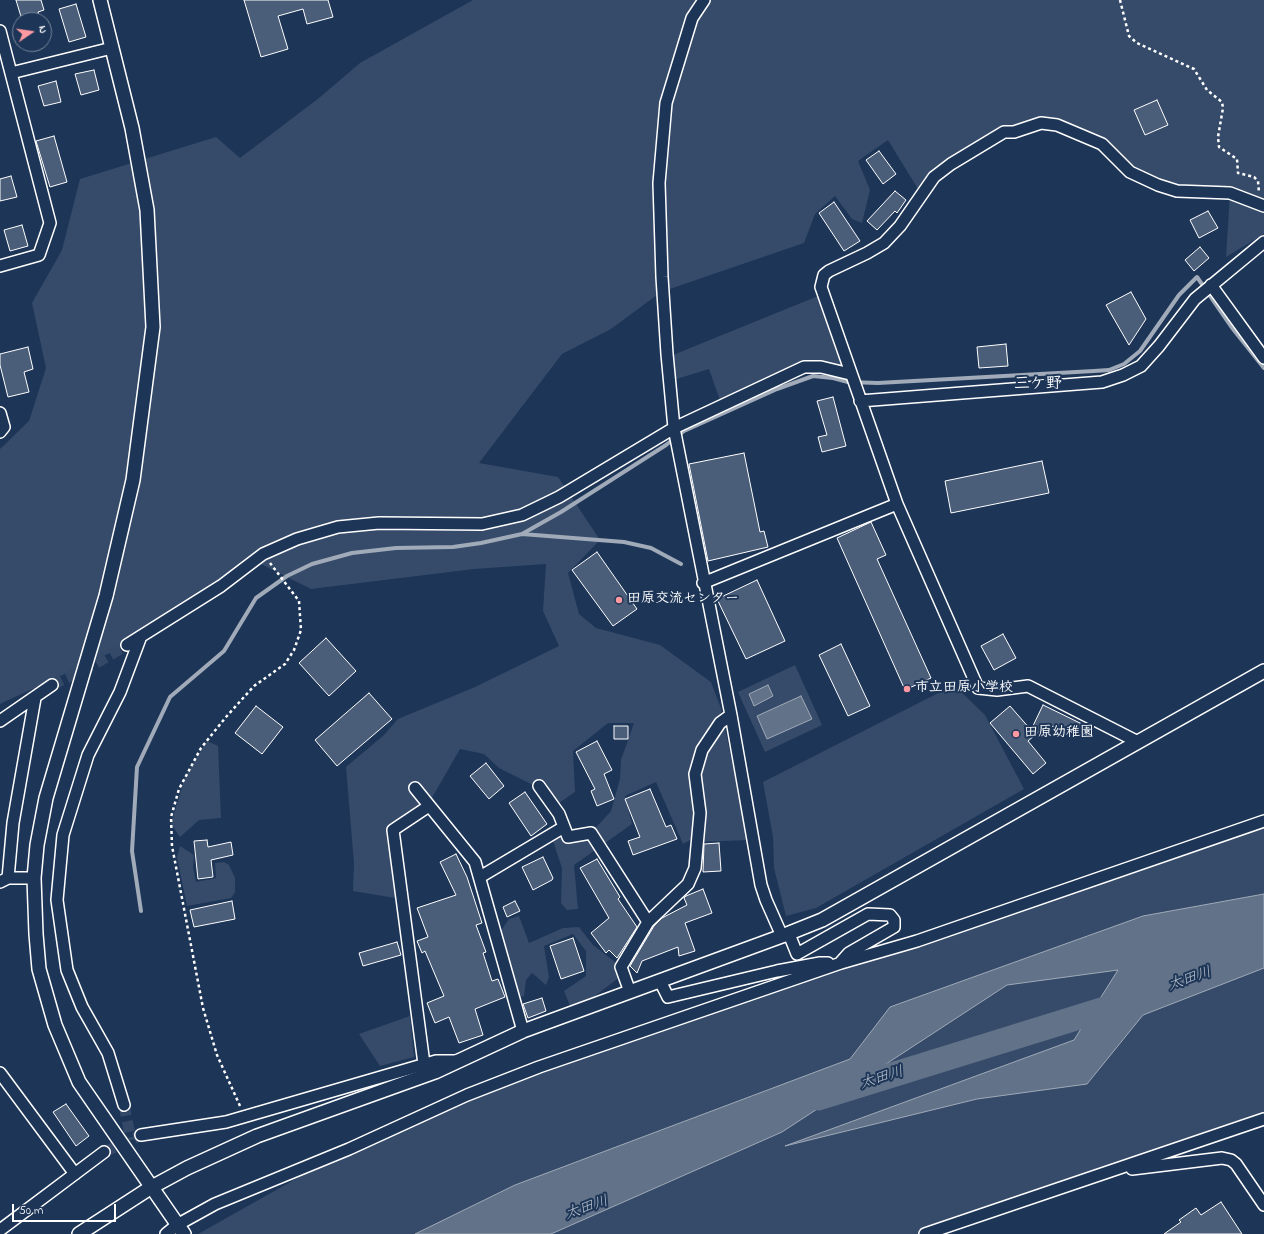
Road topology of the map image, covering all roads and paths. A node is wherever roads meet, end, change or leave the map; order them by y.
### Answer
1 (100, 0) edge
2 (704, 0) edge
3 (1120, 0) edge
4 (0, 31) edge
5 (112, 48) junction
6 (11, 73) junction
7 (1263, 205) edge
8 (1264, 242) edge
9 (0, 266) edge
10 (1211, 285) junction
11 (1264, 358) edge
12 (850, 374) junction
13 (860, 401) junction
14 (0, 413) edge
15 (674, 428) junction
16 (0, 432) edge
17 (897, 504) junction
18 (263, 554) junction
19 (703, 583) junction
20 (141, 636) junction
21 (127, 645) tunnel mouth
22 (1264, 671) edge
23 (52, 685) tunnel mouth
24 (35, 698) junction
25 (731, 715) junction
26 (0, 721) edge
27 (1138, 742) junction
28 (539, 786) dead end
29 (415, 788) dead end
30 (429, 806) junction
31 (1264, 821) edge
32 (564, 827) junction
33 (480, 877) junction
34 (34, 878) junction
35 (4, 880) edge
36 (648, 922) junction
37 (785, 935) junction
38 (841, 963) junction
39 (660, 981) junction
40 (630, 992) junction
41 (523, 1031) junction
42 (458, 1061) junction
43 (424, 1064) junction
44 (0, 1073) edge
45 (124, 1105) tunnel mouth
46 (244, 1117) junction
47 (1264, 1119) edge
48 (141, 1135) tunnel mouth
49 (104, 1152) tunnel mouth
50 (1115, 1170) junction
51 (75, 1174) junction
52 (150, 1188) junction
53 (1264, 1205) edge
54 (180, 1229) edge
55 (0, 1230) edge
56 (79, 1234) edge
57 (166, 1234) edge
58 (925, 1234) edge

1 - 5 street
2 - 15 street
3 - 7 path
4 - 6 street
5 - 6 street
5 - 34 street
6 - 9 street
7 - 12 street
8 - 10 street
10 - 11 street
10 - 13 street
12 - 13 street
12 - 15 street
13 - 17 street
14 - 16 street
15 - 18 street
15 - 19 street
17 - 19 street
17 - 27 street
18 - 20 street
18 - 46 path
19 - 25 street
20 - 21 street
20 - 45 street
22 - 27 street
23 - 24 street
24 - 26 street
24 - 35 street
25 - 36 street
25 - 37 street
27 - 37 street
28 - 32 street
29 - 30 street
30 - 33 street
30 - 43 street
31 - 38 street
32 - 33 street
32 - 36 street
33 - 41 street
34 - 35 street
34 - 52 street
36 - 40 street
37 - 38 street
37 - 39 street
38 - 39 street
38 - 54 street
39 - 40 street
40 - 41 street
41 - 42 street
42 - 43 street
42 - 52 street
43 - 46 street
44 - 51 street
46 - 48 street
47 - 50 street
49 - 51 street
50 - 53 street
50 - 58 street
51 - 55 street
52 - 54 street
52 - 56 street
54 - 57 street

